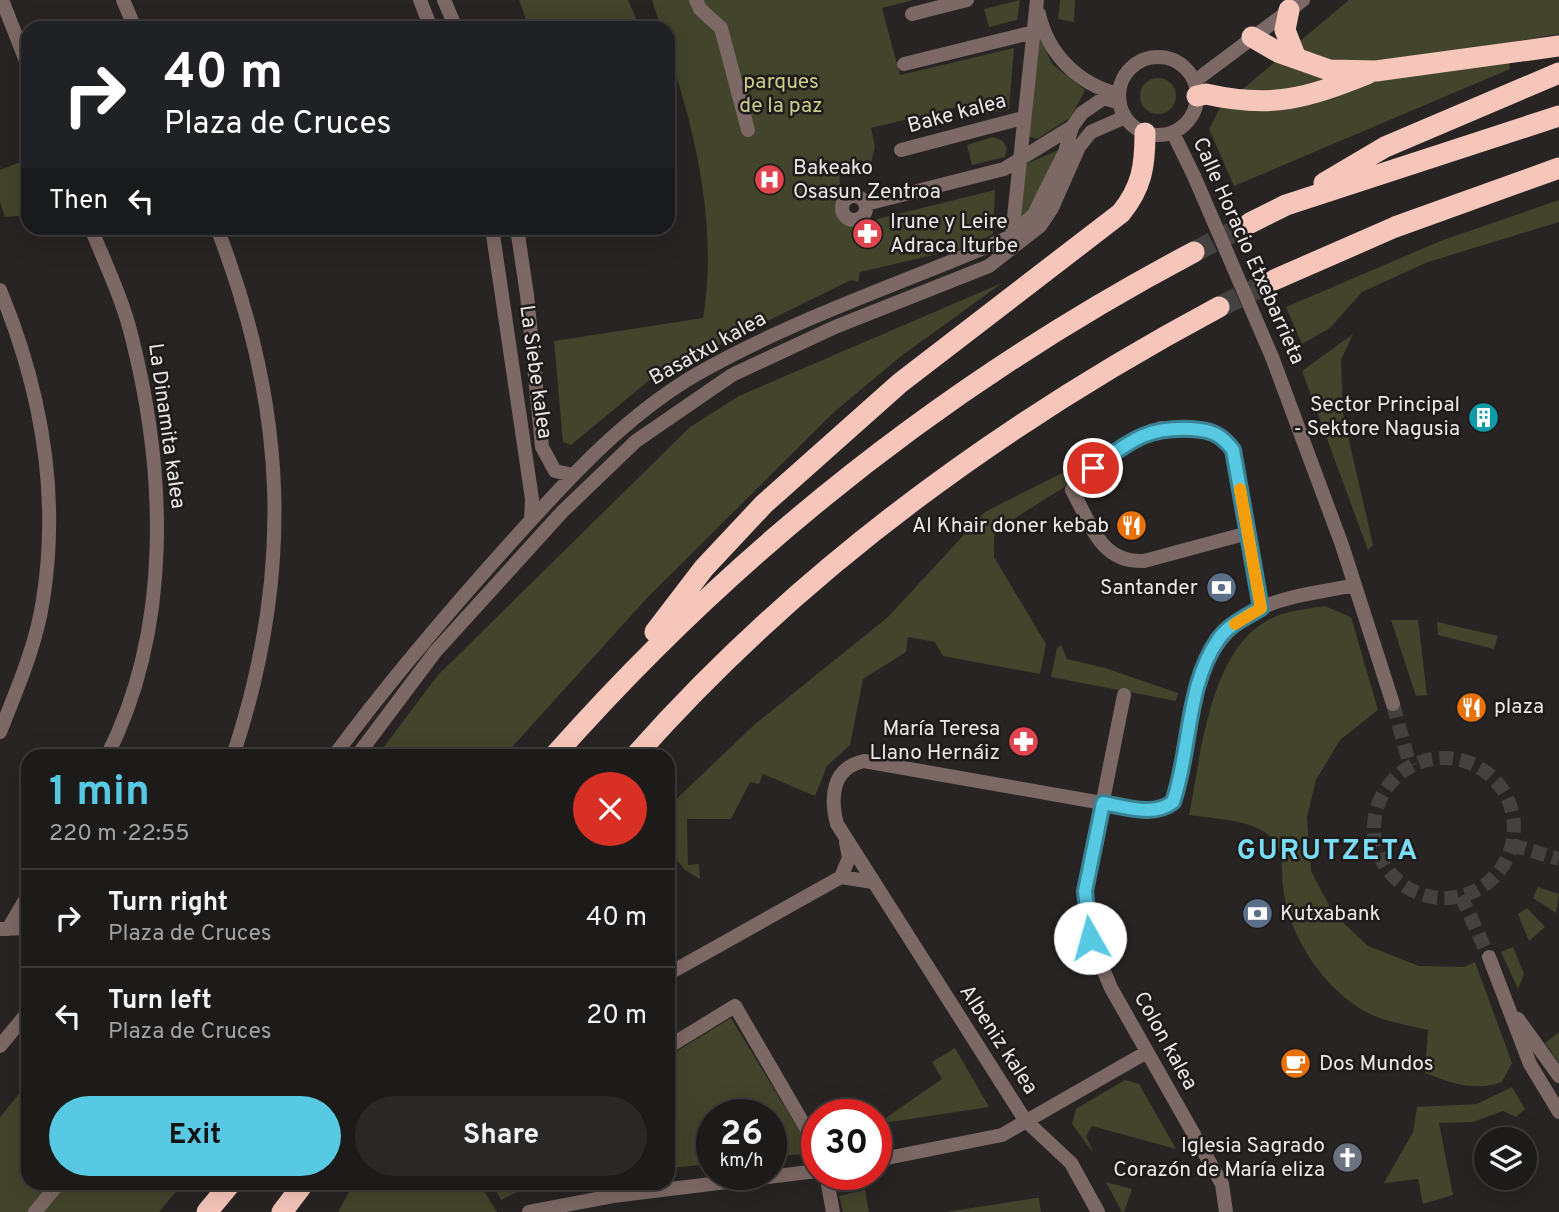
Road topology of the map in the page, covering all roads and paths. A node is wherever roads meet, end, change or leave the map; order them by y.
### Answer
1 (2, 0) edge
2 (123, 0) edge
3 (419, 0) edge
4 (444, 0) edge
5 (696, 0) edge
6 (967, 0) edge
7 (1037, 2) edge
8 (1296, 5) edge
9 (912, 14) dead end
10 (132, 21) edge
11 (428, 21) edge
12 (453, 21) edge
13 (1034, 33) junction
14 (1252, 37) junction
15 (1559, 46) edge
16 (21, 48) edge
17 (1296, 58) junction
18 (904, 64) dead end
19 (1376, 71) junction
20 (1559, 73) edge
21 (1196, 89) junction
22 (1121, 105) junction
23 (1559, 116) edge
24 (1023, 118) junction
25 (1072, 127) junction
26 (748, 130) dead end
27 (1145, 133) junction
28 (1173, 133) junction
29 (901, 150) dead end
30 (1019, 161) junction
31 (1559, 169) edge
32 (866, 204) dead end
33 (1286, 205) junction
34 (1250, 223) tunnel mouth
35 (94, 235) edge
36 (219, 235) edge
37 (493, 235) edge
38 (518, 235) edge
39 (1012, 236) junction
40 (1194, 252) tunnel mouth
41 (1274, 280) tunnel mouth
42 (0, 290) edge
43 (1219, 307) tunnel mouth
44 (555, 471) junction
45 (572, 475) junction
46 (533, 506) junction
47 (562, 512) junction
48 (1248, 533) junction
49 (1354, 585) junction
50 (1261, 608) junction
51 (1124, 695) dead end
52 (602, 702) junction
53 (1393, 704) tunnel mouth
54 (0, 732) edge
55 (111, 749) edge
56 (235, 749) edge
57 (339, 749) edge
58 (362, 749) edge
59 (560, 749) edge
60 (642, 749) edge
61 (1103, 803) junction
62 (844, 835) junction
63 (841, 877) junction
64 (873, 882) junction
65 (21, 905) edge
66 (4, 929) edge
67 (1489, 957) tunnel mouth
68 (675, 970) edge
69 (1508, 1007) junction
70 (21, 1020) edge
71 (675, 1043) edge
72 (0, 1046) edge
73 (1147, 1052) junction
74 (1559, 1076) edge
75 (1559, 1112) edge
76 (801, 1119) edge
77 (1024, 1120) junction
78 (1013, 1130) junction
79 (1038, 1132) junction
80 (892, 1157) edge
81 (801, 1173) edge
82 (675, 1188) edge
83 (53, 1190) edge
84 (225, 1190) edge
85 (299, 1190) edge
86 (662, 1190) edge
87 (829, 1190) edge
88 (34, 1212) edge
89 (207, 1212) edge
90 (282, 1212) edge
91 (529, 1212) edge
92 (834, 1212) edge
93 (1098, 1212) edge
94 (1226, 1212) edge

1 - 16 street
2 - 10 street
3 - 11 street
4 - 12 street
5 - 26 street
6 - 9 street
7 - 13 street, Bake kalea
7 - 22 street, Bake kalea
8 - 14 street
8 - 17 highway
13 - 18 street
13 - 24 street, Bake kalea
14 - 17 highway
14 - 21 street
15 - 19 highway
17 - 19 highway
19 - 21 highway
20 - 33 highway
21 - 22 street
21 - 28 street
22 - 25 street, Basatxu kalea
22 - 27 street
22 - 47 street, Basatxu kalea
23 - 33 highway
24 - 29 street, Bake kalea
24 - 30 street, Bake kalea
25 - 30 street
25 - 39 street, Basatxu kalea
27 - 28 street
27 - 52 highway
28 - 49 street, Calle Horacio Etxebarrieta, bridge
30 - 32 street
30 - 39 street, Bake kalea
31 - 41 highway
33 - 34 highway
35 - 55 street, La Dinamita kalea
36 - 56 street
37 - 46 street, La Siebe kalea
38 - 44 street, La Siebe kalea
39 - 45 street, Basatxu kalea
40 - 52 highway
42 - 54 street
43 - 60 highway
44 - 45 street
44 - 46 street
45 - 46 street, Basatxu kalea
46 - 47 street
46 - 57 street, Basatxu kalea
47 - 58 street, Basatxu kalea
48 - 48 street
48 - 50 street
49 - 50 street
49 - 53 street, Calle Horacio Etxebarrieta
50 - 61 street
51 - 61 street, Colon kalea
52 - 59 highway
61 - 62 street, Albeniz kalea
61 - 73 street, Colon kalea
62 - 63 street, Albeniz kalea
62 - 64 street, Albeniz kalea
63 - 64 street
63 - 68 street
64 - 77 street, Albeniz kalea
65 - 66 street
67 - 69 street
69 - 74 street
69 - 75 street
70 - 72 street
71 - 76 street
73 - 77 street
73 - 94 street, Colon kalea
77 - 78 street
77 - 79 street, Albeniz kalea
78 - 79 street
78 - 80 street
79 - 93 street, Albeniz kalea
81 - 82 street
83 - 88 street
84 - 89 highway
85 - 90 highway
86 - 91 street
87 - 92 street

